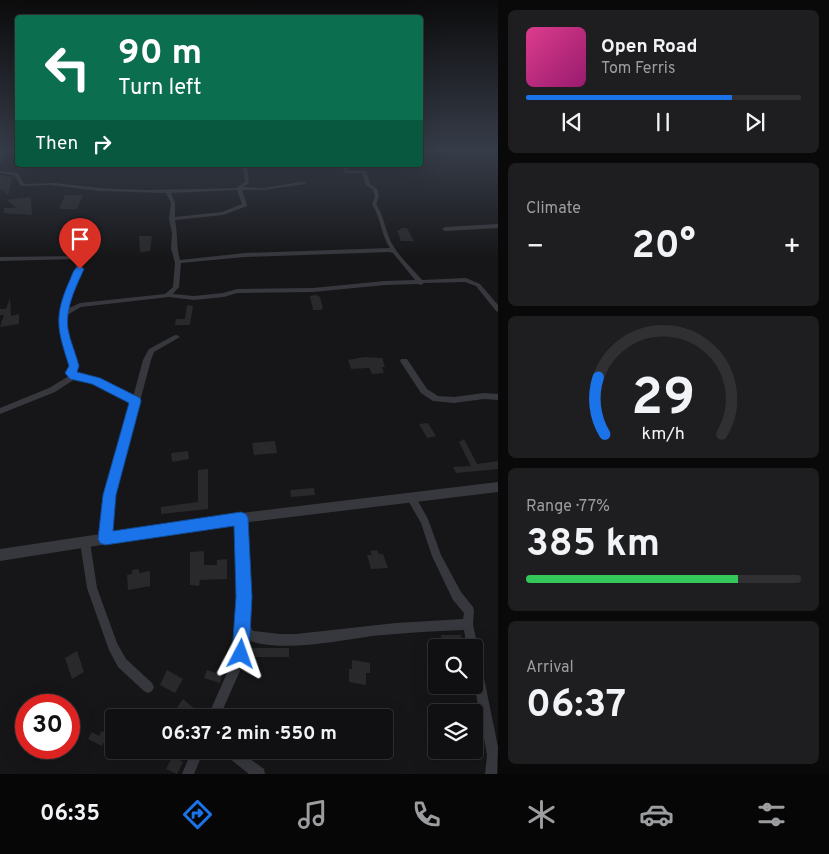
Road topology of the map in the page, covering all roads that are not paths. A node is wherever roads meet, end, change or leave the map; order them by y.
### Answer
1 (60, 186) edge
2 (241, 186) edge
3 (270, 186) edge
4 (370, 186) edge
5 (238, 188) junction
6 (168, 191) junction
7 (172, 219) junction
8 (498, 226) edge
9 (446, 229) dead end
10 (395, 252) junction
11 (0, 259) edge
12 (178, 262) junction
13 (421, 283) junction
14 (168, 295) junction
15 (498, 310) edge
16 (63, 314) junction
17 (177, 337) dead end
18 (404, 361) dead end
19 (74, 376) junction
20 (498, 397) edge
21 (136, 401) junction
22 (0, 410) edge
23 (498, 487) edge
24 (411, 498) junction
25 (241, 518) junction
26 (105, 539) junction
27 (85, 542) junction
28 (0, 554) edge
29 (243, 624) junction
30 (468, 624) junction
31 (471, 639) edge
32 (148, 686) dead end
33 (482, 694) edge
34 (217, 709) edge
35 (194, 759) edge
36 (240, 759) edge
37 (188, 774) edge
38 (259, 774) edge
39 (491, 774) edge

1 - 6 street
2 - 5 street
3 - 5 street
4 - 10 street
5 - 6 street
5 - 7 street
6 - 7 street
7 - 12 street
8 - 9 street
10 - 12 street
10 - 13 street
11 - 16 street
12 - 14 street
13 - 14 street
13 - 15 street
14 - 16 street
16 - 19 street
17 - 21 street
18 - 20 street
19 - 21 street
19 - 22 street
21 - 26 street
23 - 24 street
24 - 25 street
24 - 30 street
25 - 26 street
25 - 29 street
26 - 27 street
27 - 28 street
27 - 32 street
29 - 30 street
29 - 34 street
30 - 31 street
33 - 39 street
35 - 37 street
36 - 38 street

